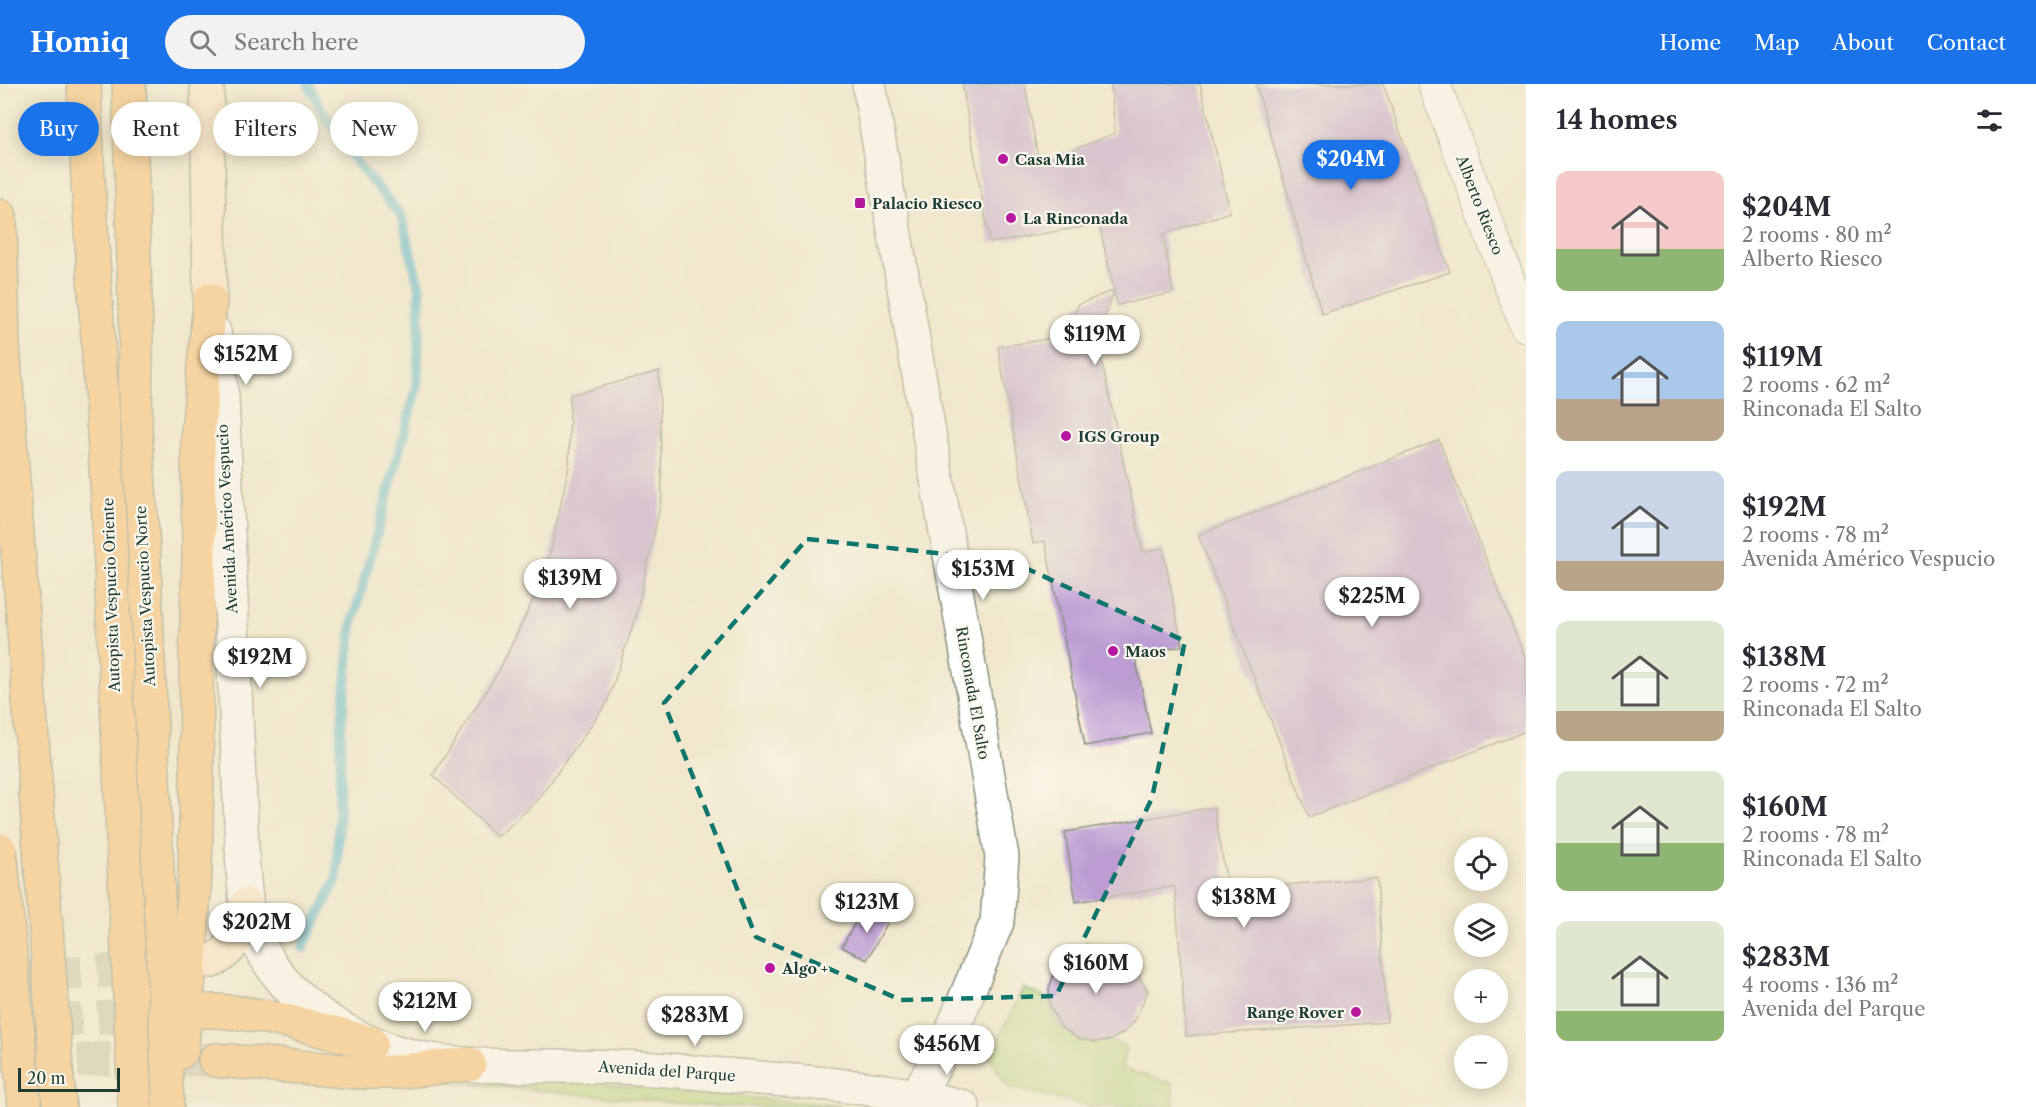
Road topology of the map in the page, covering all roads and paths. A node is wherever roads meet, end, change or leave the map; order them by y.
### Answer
1 (84, 84) edge
2 (129, 84) edge
3 (207, 84) edge
4 (869, 84) edge
5 (1434, 84) edge
6 (0, 216) edge
7 (210, 300) junction
8 (1526, 326) edge
9 (0, 450) edge
10 (23, 625) junction
11 (0, 850) edge
12 (246, 905) junction
13 (212, 961) dead end
14 (203, 1011) dead end
15 (371, 1044) junction
16 (215, 1060) tunnel mouth
17 (469, 1064) junction
18 (913, 1101) edge
19 (26, 1107) edge
20 (58, 1107) edge
21 (135, 1107) edge
22 (167, 1107) edge
23 (174, 1107) edge
24 (963, 1107) edge

1 - 21 highway, Autopista Vespucio Oriente, bridge
2 - 22 highway, Autopista Vespucio Norte
3 - 7 main road, Avenida Américo Vespucio
4 - 18 street, Rinconada El Salto
5 - 8 street, Alberto Riesco
6 - 10 highway
7 - 12 street, Avenida Américo Vespucio
7 - 23 highway
9 - 10 highway
10 - 20 highway
11 - 19 highway, bridge
12 - 13 main road
12 - 15 street, Avenida Américo Vespucio
14 - 15 highway
15 - 17 street, Avenida del Parque
16 - 17 highway
17 - 18 street, Avenida del Parque
18 - 24 street, Avenida del Parque

